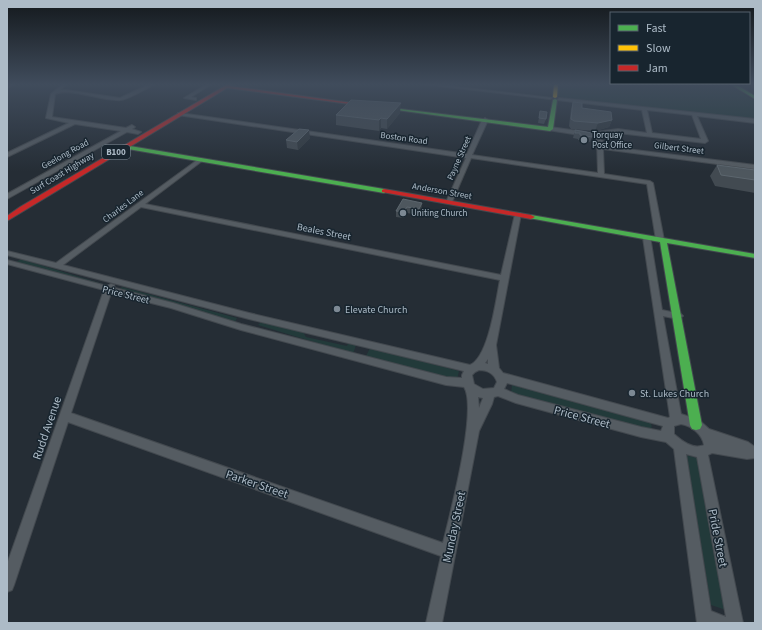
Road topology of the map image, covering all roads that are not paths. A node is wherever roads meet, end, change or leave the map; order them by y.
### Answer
1 (49, 113) edge
2 (165, 113) edge
3 (435, 113) edge
4 (553, 113) edge
5 (645, 113) edge
6 (688, 113) edge
7 (180, 114) joint
8 (694, 114) junction
9 (485, 120) junction
10 (755, 121) edge
11 (73, 123) junction
12 (550, 129) junction
13 (132, 130) junction
14 (149, 133) junction
15 (596, 135) junction
16 (650, 135) junction
17 (114, 146) junction
18 (124, 147) junction
19 (600, 147) junction
20 (7, 150) edge
21 (14, 151) junction
22 (7, 155) edge
23 (469, 156) junction
24 (200, 160) junction
25 (755, 168) edge
26 (601, 176) junction
27 (7, 197) edge
28 (449, 202) junction
29 (140, 205) junction
30 (7, 208) edge
31 (518, 214) junction
32 (7, 219) edge
33 (647, 238) junction
34 (661, 240) junction
35 (7, 253) edge
36 (19, 256) junction
37 (755, 256) edge
38 (8, 263) edge
39 (651, 263) junction
40 (57, 266) junction
41 (668, 266) junction
42 (504, 278) junction
43 (112, 286) junction
44 (658, 312) junction
45 (249, 316) junction
46 (678, 316) junction
47 (241, 327) junction
48 (366, 344) junction
49 (490, 345) junction
50 (359, 358) junction
51 (474, 368) junction
52 (498, 374) junction
53 (470, 386) junction
54 (494, 392) junction
55 (65, 416) junction
56 (672, 421) junction
57 (696, 425) junction
58 (473, 430) junction
59 (706, 433) junction
60 (674, 442) junction
61 (706, 450) junction
62 (755, 453) edge
63 (449, 552) junction
64 (7, 585) edge
65 (704, 619) edge
66 (434, 623) edge
67 (723, 623) edge
68 (735, 623) edge

1 - 11 street
2 - 13 street, Surf Coast Highway / B100
3 - 9 street
4 - 12 street
5 - 16 street
6 - 8 street
7 - 14 street, Surf Coast Highway / B100
7 - 23 street, Boston Road
8 - 10 street
8 - 16 street
9 - 12 street
9 - 23 street, Payne Street
11 - 13 street
11 - 21 street
12 - 15 street
13 - 14 street
13 - 17 street, Surf Coast Highway / B100
13 - 27 street, Geelong Road
14 - 18 street, Surf Coast Highway / B100
15 - 16 street
15 - 19 street
17 - 18 street, Anderson Street
17 - 30 street, Surf Coast Highway / B100
18 - 24 street, Anderson Street
18 - 32 street, Surf Coast Highway / B100
19 - 25 street, Gilbert Street
19 - 26 street
20 - 21 street
21 - 22 street
23 - 26 street, Boston Road
23 - 28 street, Payne Street
24 - 28 street, Anderson Street
24 - 29 street, Charles Lane
26 - 34 street, Boston Road
28 - 31 street, Anderson Street
29 - 40 street, Charles Lane
29 - 42 street, Beales Street
31 - 33 street, Anderson Street
31 - 42 street
33 - 34 street, Anderson Street
33 - 39 street
34 - 37 street, Anderson Street
34 - 41 street
35 - 36 street, Price Street
36 - 38 street, Price Street
36 - 40 street, Price Street
38 - 43 street, Price Street
39 - 41 street
39 - 44 street
40 - 43 street, Price Street
41 - 46 street
42 - 49 street
43 - 45 street, Price Street
43 - 47 street, Price Street
43 - 55 street, Rudd Avenue
44 - 46 street
44 - 56 street
45 - 47 street
45 - 48 street, Price Street
46 - 57 street
47 - 50 street, Price Street
48 - 50 street
48 - 51 street, Price Street
49 - 51 street
49 - 52 street
50 - 53 street, Price Street
51 - 52 street, Price Street
51 - 53 street
52 - 54 street
52 - 56 street, Price Street
53 - 54 street, Price Street
53 - 58 street, Munday Street
54 - 58 street, Munday Street
54 - 60 street, Price Street
55 - 63 street, Parker Street
55 - 64 street, Rudd Avenue
56 - 57 street, Price Street
56 - 60 street
57 - 59 street, Price Street
58 - 63 street, Munday Street
59 - 61 street
59 - 62 street, Price Street
60 - 61 street, Price Street
60 - 65 street
61 - 62 street, Price Street
61 - 68 street, Pride Street
63 - 66 street, Munday Street
65 - 67 street

